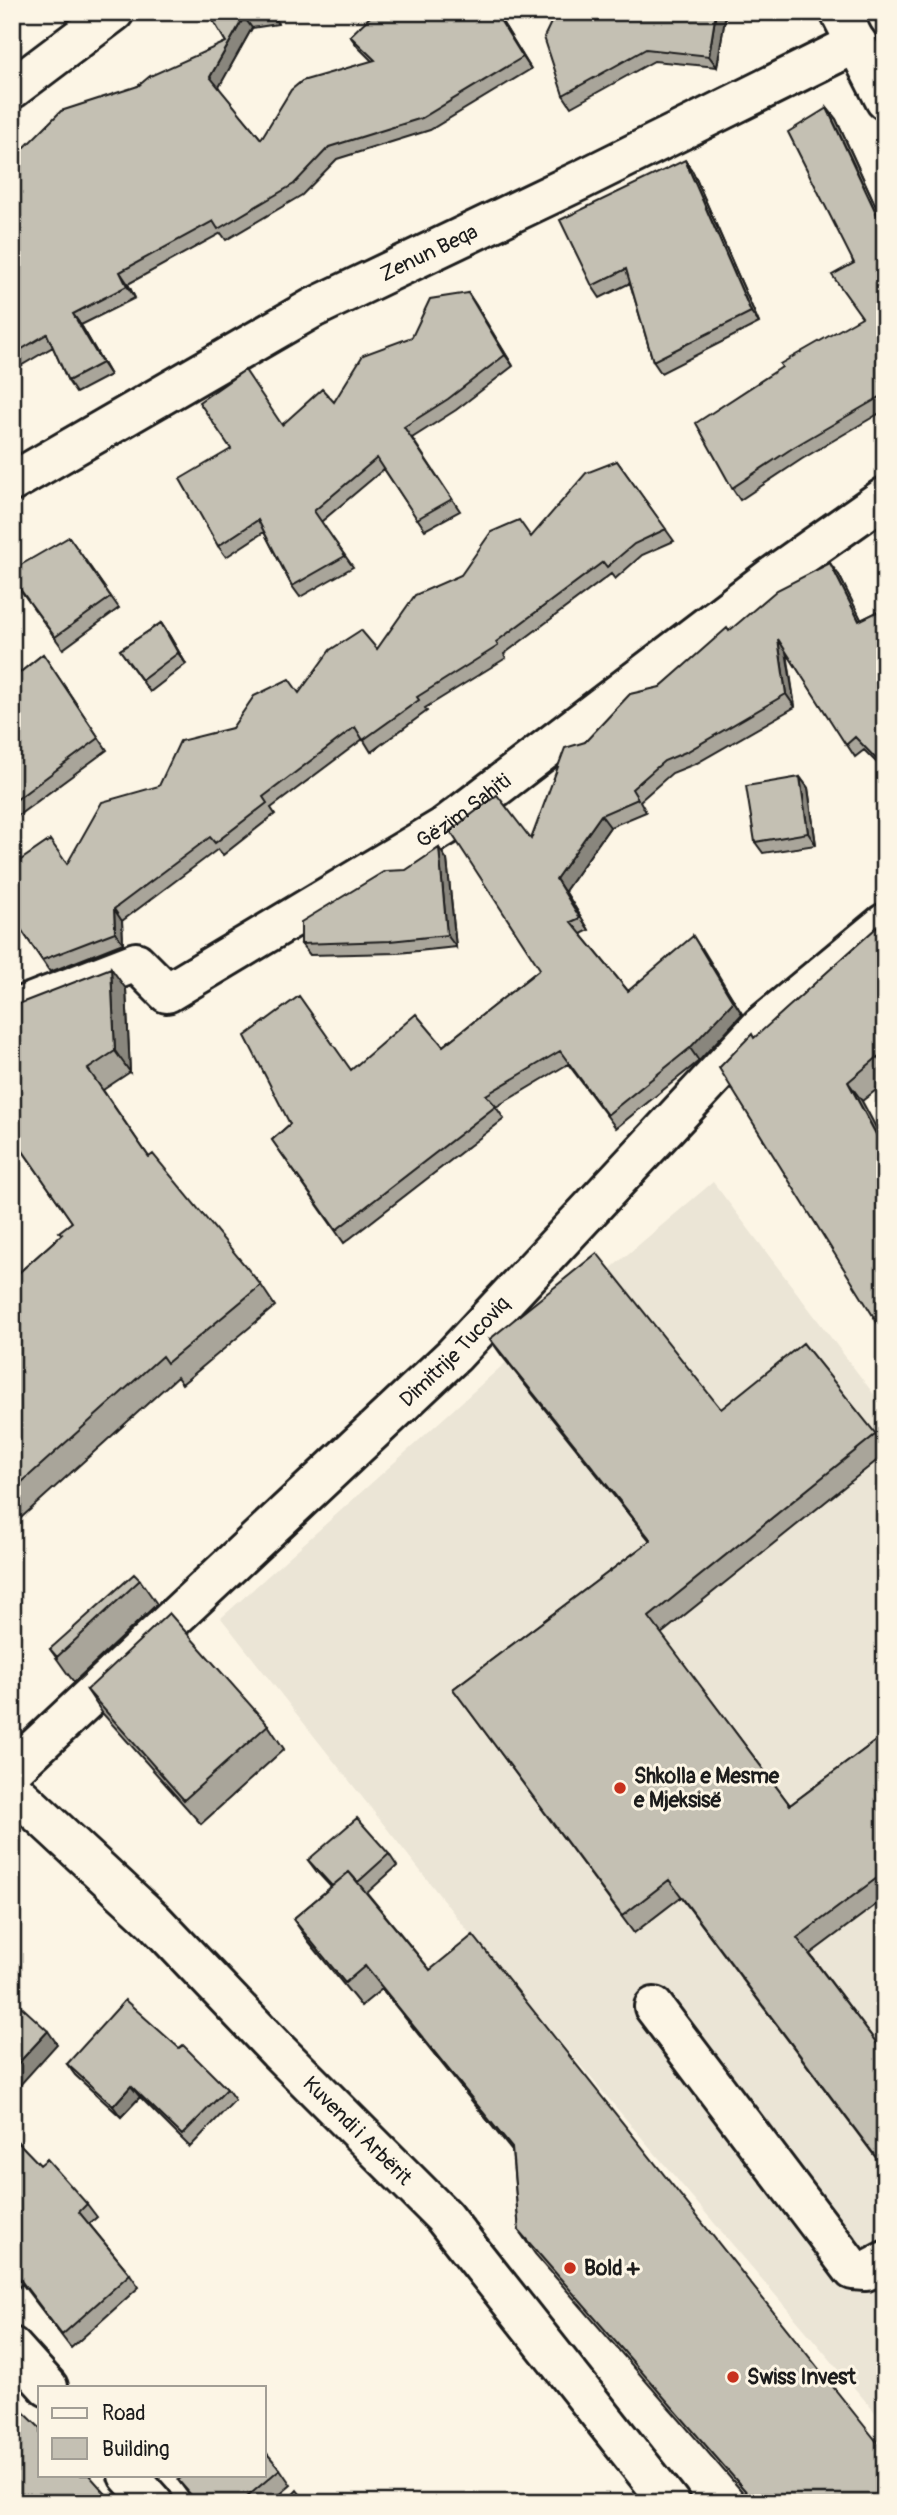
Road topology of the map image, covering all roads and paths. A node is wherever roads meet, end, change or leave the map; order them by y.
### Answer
1 (114, 12) edge
2 (848, 28) edge
3 (12, 89) edge
4 (885, 100) edge
5 (12, 482) edge
6 (885, 497) edge
7 (885, 923) edge
8 (12, 1010) edge
9 (12, 1770) edge
10 (12, 1789) edge
11 (654, 2007) dead end
12 (885, 2261) edge
13 (12, 2347) edge
14 (47, 2386) edge
15 (129, 2476) edge
16 (153, 2503) edge
17 (670, 2503) edge

1 - 3 street
2 - 4 street
2 - 5 street, Zenun Beqa
6 - 8 street, Gëzim Sahiti
7 - 9 street, Dimitrije Tucoviq
10 - 17 street, Kuvendi i Arbërit
11 - 12 street
13 - 14 street
15 - 16 street

